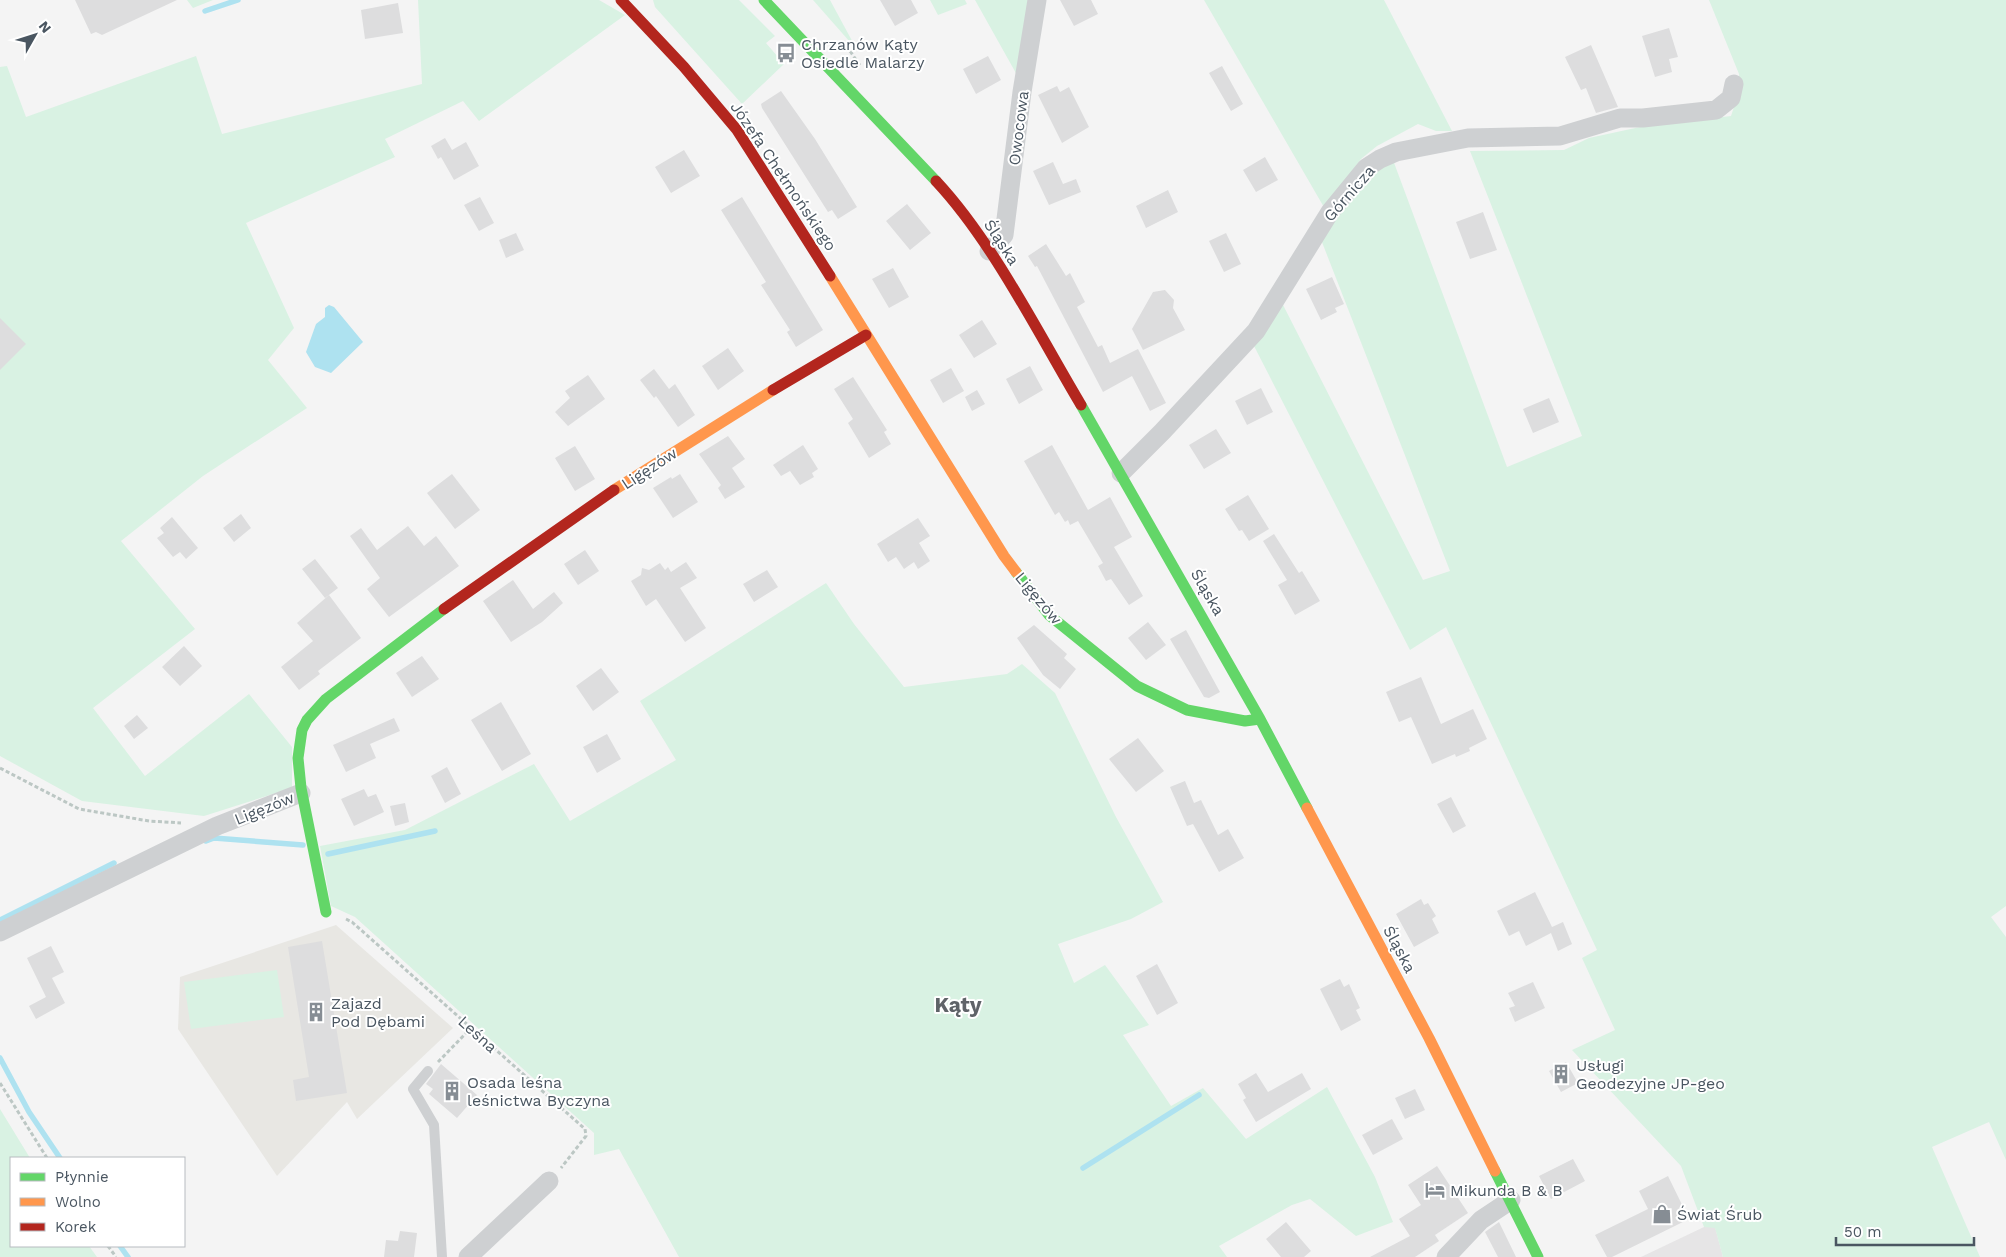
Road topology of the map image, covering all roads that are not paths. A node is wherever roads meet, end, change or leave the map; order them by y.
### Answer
1 (764, 0) edge
2 (1036, 0) edge
3 (627, 2) edge
4 (1734, 84) dead end
5 (989, 250) junction
6 (866, 335) junction
7 (1121, 473) junction
8 (1260, 719) junction
9 (301, 793) junction
10 (326, 912) road end
11 (0, 932) edge
12 (428, 1071) road end
13 (549, 1181) road end
14 (1511, 1200) junction
15 (442, 1257) edge
16 (468, 1257) edge
17 (1446, 1257) edge
18 (1538, 1257) edge

1 - 5 street, Śląska
2 - 5 street, Owocowa
3 - 6 street, Józefa Chełmońskiego
4 - 7 street, Górnicza
5 - 7 street, Śląska
6 - 8 street, Ligęzów
6 - 9 street, Ligęzów
7 - 8 street, Śląska
8 - 14 street, Śląska
9 - 10 street
9 - 11 street, Ligęzów
12 - 15 lane
13 - 16 street
14 - 17 street
14 - 18 street, Śląska

